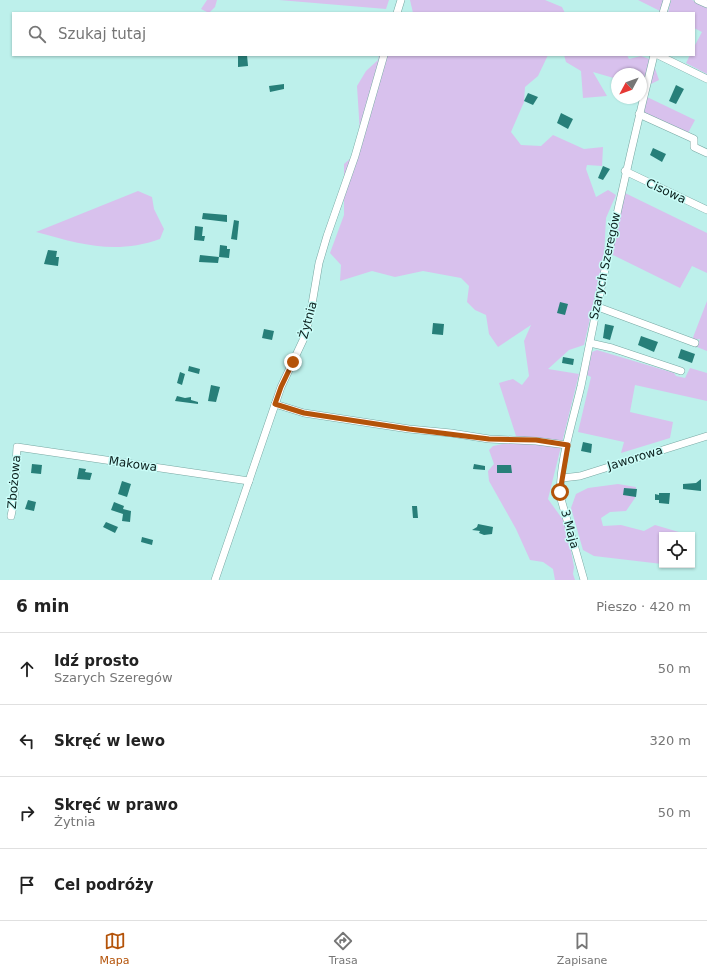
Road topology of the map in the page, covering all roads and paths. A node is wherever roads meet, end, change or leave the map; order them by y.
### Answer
1 (402, 0) edge
2 (667, 0) edge
3 (698, 0) edge
4 (707, 4) edge
5 (397, 12) edge
6 (663, 12) edge
7 (384, 56) edge
8 (654, 56) edge
9 (660, 56) edge
10 (707, 79) edge
11 (639, 114) junction
12 (707, 153) edge
13 (625, 171) junction
14 (707, 210) edge
15 (598, 307) junction
16 (590, 343) junction
17 (695, 343) dead end
18 (681, 372) dead end
19 (275, 404) junction
20 (707, 436) edge
21 (568, 445) junction
22 (17, 447) joint
23 (562, 478) junction
24 (249, 481) junction
25 (10, 516) dead end
26 (215, 580) edge
27 (584, 580) edge

1 - 5 street
2 - 6 street
3 - 4 street
7 - 19 street, Żytnia
8 - 11 street, Szarych Szeregów
9 - 10 street
11 - 12 street
11 - 13 street, Szarych Szeregów
13 - 14 street, Cisowa
13 - 15 street, Szarych Szeregów
15 - 16 street, Szarych Szeregów
15 - 17 street
16 - 18 street
16 - 21 street, Szarych Szeregów
19 - 21 street
19 - 24 street, Żytnia
20 - 23 street, Jaworowa
21 - 23 street, Szarych Szeregów
22 - 24 street, Makowa
22 - 25 street, Zbożowa
23 - 27 street, 3 Maja
24 - 26 street, Żytnia

